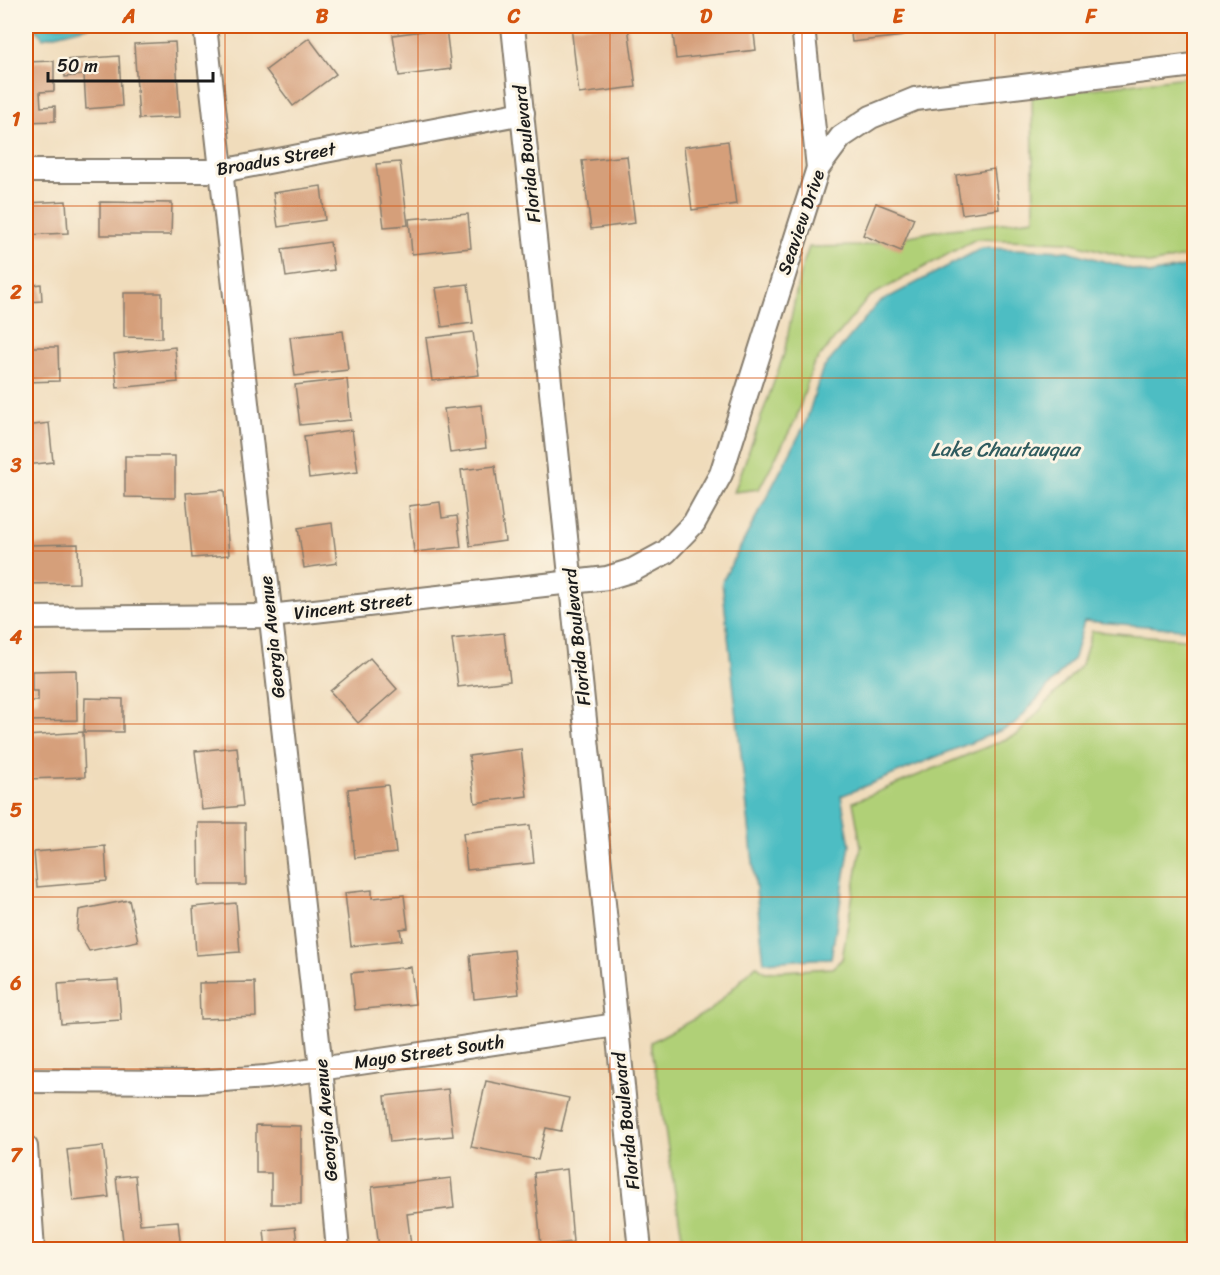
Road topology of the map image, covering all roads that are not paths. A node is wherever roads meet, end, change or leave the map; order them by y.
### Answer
1 (205, 26) edge
2 (513, 26) edge
3 (803, 26) edge
4 (1194, 65) edge
5 (523, 113) junction
6 (818, 168) junction
7 (26, 171) edge
8 (221, 171) junction
9 (572, 580) junction
10 (270, 616) junction
11 (26, 618) edge
12 (616, 1025) junction
13 (321, 1068) junction
14 (26, 1081) edge
15 (26, 1147) edge
16 (33, 1250) edge
17 (338, 1250) edge
18 (640, 1250) edge

1 - 8 street, Georgia Avenue
2 - 5 street, Florida Boulevard
3 - 6 street
4 - 6 street, Seaview Drive
5 - 8 street, Broadus Street
5 - 9 street, Florida Boulevard
6 - 9 street, Seaview Drive
7 - 8 street, Broadus Street
8 - 10 street, Georgia Avenue
9 - 10 street, Vincent Street
9 - 12 street, Florida Boulevard
10 - 11 street, Vincent Street
10 - 13 street, Georgia Avenue
12 - 13 street, Mayo Street South
12 - 18 street, Florida Boulevard
13 - 14 street, Mayo Street South
13 - 17 street, Georgia Avenue
15 - 16 street

